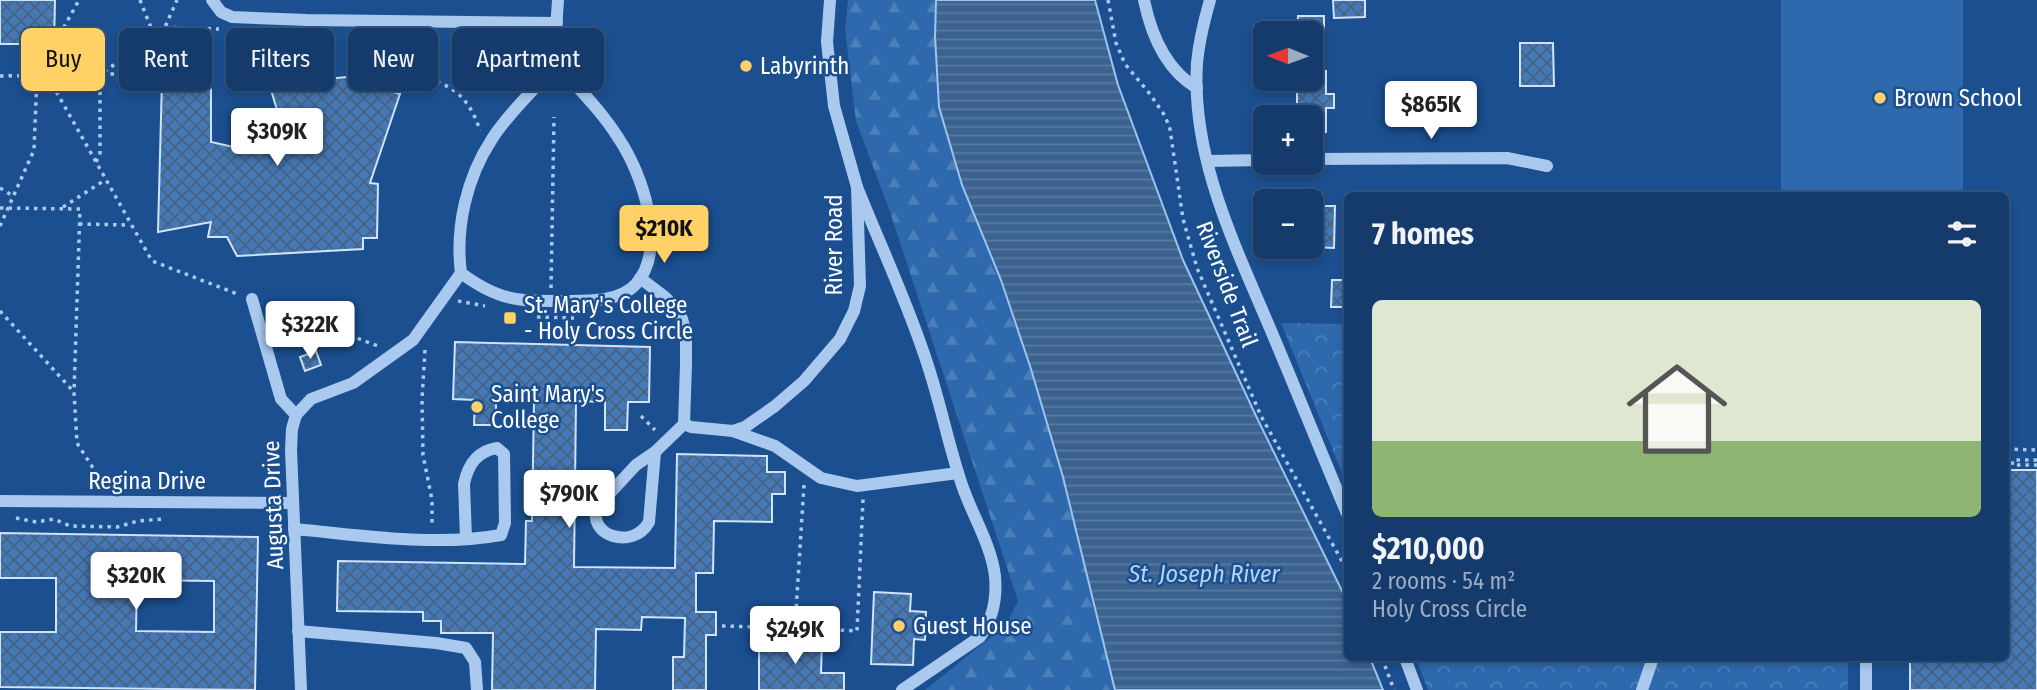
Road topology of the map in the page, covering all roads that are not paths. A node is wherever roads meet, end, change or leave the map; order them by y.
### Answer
1 (212, 0) edge
2 (558, 0) edge
3 (830, 0) edge
4 (1144, 0) edge
5 (1210, 0) edge
6 (557, 23) junction
7 (557, 28) edge
8 (1197, 88) junction
9 (533, 91) edge
10 (580, 91) edge
11 (1323, 159) edge
12 (1253, 160) edge
13 (1208, 161) junction
14 (1547, 166) dead end
15 (857, 187) junction
16 (461, 273) junction
17 (640, 278) junction
18 (252, 299) road end
19 (296, 415) junction
20 (684, 424) junction
21 (733, 431) junction
22 (655, 452) junction
23 (958, 473) junction
24 (0, 501) edge
25 (293, 503) junction
26 (1344, 506) edge
27 (295, 528) junction
28 (466, 538) junction
29 (298, 631) junction
30 (1406, 661) edge
31 (1652, 661) edge
32 (1866, 663) dead end
33 (301, 690) edge
34 (477, 690) edge
35 (902, 690) edge
36 (1417, 690) edge
37 (1642, 690) edge
38 (1866, 690) edge

1 - 6 street
2 - 6 street
3 - 15 street, River Road
4 - 8 street
5 - 8 street
6 - 7 street
8 - 13 street
9 - 16 street
10 - 17 street
11 - 14 street
12 - 13 street
13 - 26 street
15 - 21 street, River Road
15 - 23 street
16 - 17 street
16 - 19 street, Augusta Drive
17 - 20 street
18 - 19 street
19 - 25 street, Augusta Drive
20 - 21 street
20 - 22 street
21 - 23 street
22 - 22 street
23 - 35 street
24 - 25 street, Regina Drive
25 - 27 street, Augusta Drive
27 - 28 street
27 - 29 street, Augusta Drive
28 - 28 street
29 - 33 street, Augusta Drive
29 - 34 street
30 - 36 street
31 - 37 street
32 - 38 street

